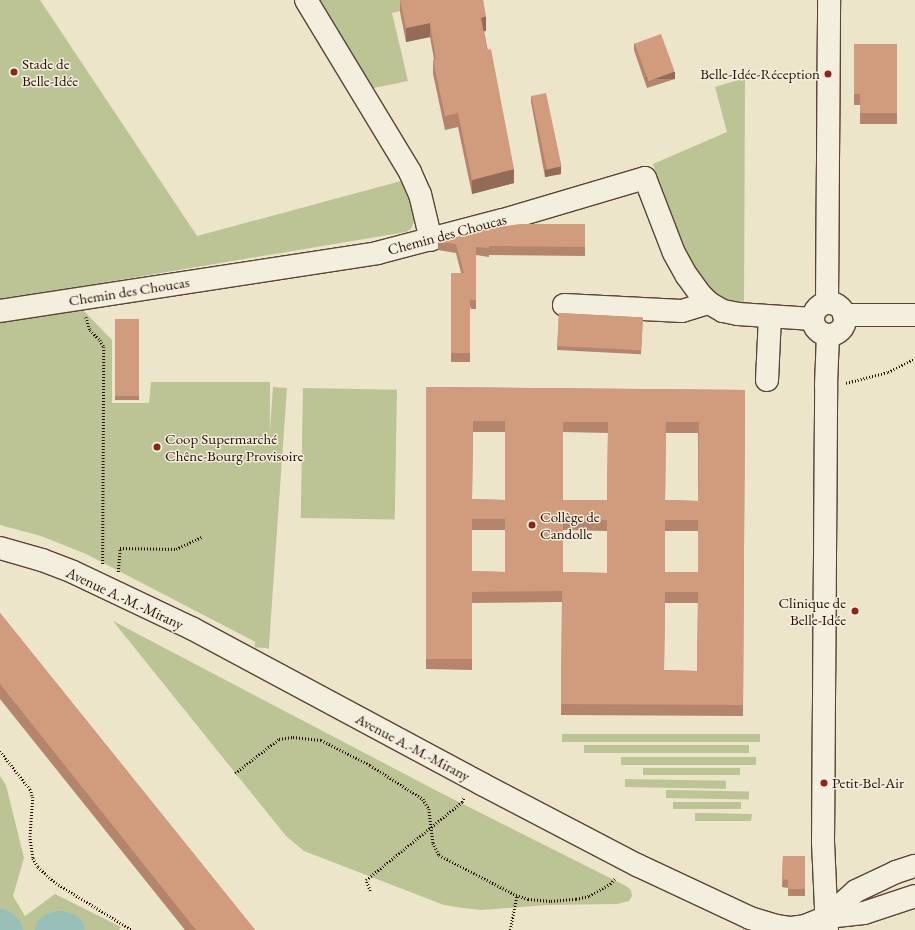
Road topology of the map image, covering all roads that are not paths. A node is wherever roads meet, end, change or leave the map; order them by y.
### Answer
1 (306, 0) edge
2 (829, 0) edge
3 (431, 240) junction
4 (709, 303) junction
5 (564, 305) dead end
6 (0, 311) edge
7 (828, 312) junction
8 (915, 314) edge
9 (770, 317) junction
10 (767, 380) dead end
11 (0, 548) edge
12 (915, 866) edge
13 (915, 896) edge
14 (827, 924) edge

1 - 3 street
2 - 7 street
3 - 4 street, Chemin des Choucas
3 - 6 street, Chemin des Choucas
4 - 5 street
4 - 9 street, Chemin des Choucas
7 - 8 street, Chemin des Choucas
7 - 9 street, Chemin des Choucas
7 - 14 street
9 - 10 street
11 - 14 street, Avenue A.-M.-Mirany
12 - 14 street
13 - 14 street

